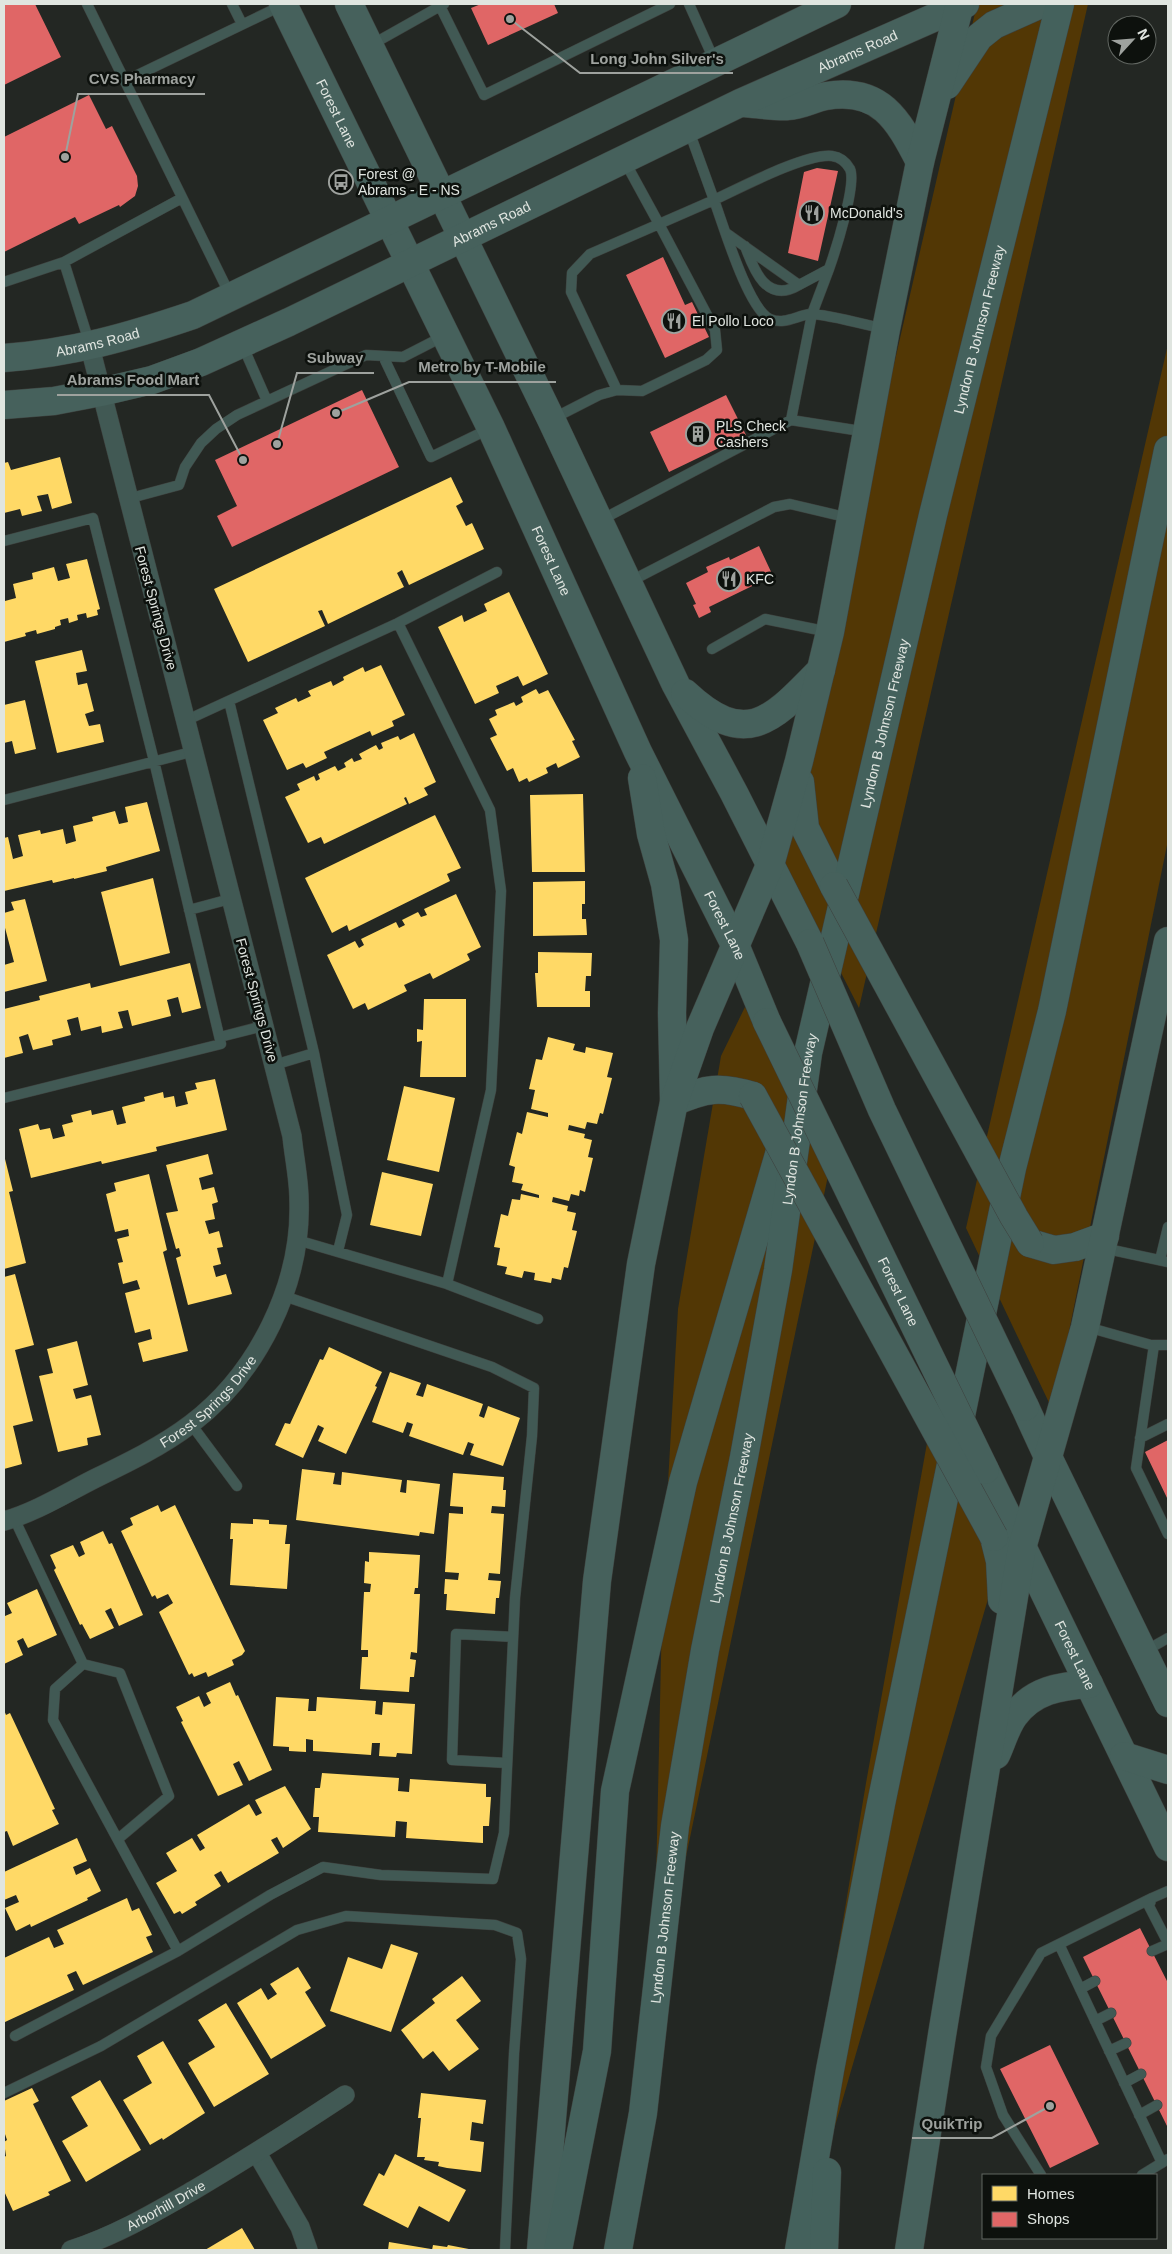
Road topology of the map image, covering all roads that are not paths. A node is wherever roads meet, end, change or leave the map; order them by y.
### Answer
1 (87, 4) edge
2 (232, 4) edge
3 (283, 4) edge
4 (349, 4) edge
5 (670, 4) edge
6 (689, 4) edge
7 (1041, 4) edge
8 (1060, 4) edge
9 (442, 5) edge
10 (962, 5) edge
11 (822, 7) edge
12 (242, 24) junction
13 (369, 46) junction
14 (715, 63) junction
15 (124, 81) junction
16 (935, 102) junction
17 (740, 103) junction
18 (688, 128) junction
19 (624, 159) junction
20 (920, 162) junction
21 (441, 194) junction
22 (182, 198) junction
23 (714, 200) junction
24 (390, 219) junction
25 (659, 224) junction
26 (726, 233) junction
27 (461, 237) junction
28 (745, 246) junction
29 (64, 262) junction
30 (410, 262) junction
31 (829, 269) junction
32 (4, 282) edge
33 (799, 285) junction
34 (232, 297) junction
35 (812, 314) junction
36 (886, 329) junction
37 (446, 335) junction
38 (242, 344) junction
39 (90, 347) junction
40 (383, 356) junction
41 (4, 358) edge
42 (617, 390) junction
43 (101, 392) junction
44 (267, 401) junction
45 (4, 405) edge
46 (551, 420) junction
47 (791, 420) junction
48 (491, 428) junction
49 (868, 432) junction
50 (1168, 450) edge
51 (128, 499) junction
52 (850, 518) junction
53 (599, 522) junction
54 (4, 542) edge
55 (497, 572) dead end
56 (628, 582) junction
57 (398, 623) junction
58 (830, 632) junction
59 (712, 649) dead end
60 (822, 670) junction
61 (676, 686) junction
62 (229, 701) junction
63 (187, 720) junction
64 (194, 750) junction
65 (638, 752) junction
66 (154, 761) junction
67 (799, 761) junction
68 (4, 800) edge
69 (770, 865) junction
70 (230, 899) junction
71 (189, 910) junction
72 (1168, 941) edge
73 (736, 947) junction
74 (263, 1026) junction
75 (220, 1037) junction
76 (314, 1053) junction
77 (808, 1053) junction
78 (274, 1065) junction
79 (4, 1098) edge
80 (674, 1102) junction
81 (1168, 1227) edge
82 (297, 1240) junction
83 (1104, 1242) junction
84 (338, 1251) junction
85 (1164, 1261) edge
86 (447, 1284) junction
87 (284, 1296) junction
88 (538, 1319) dead end
89 (1085, 1327) junction
90 (1154, 1345) junction
91 (1168, 1345) edge
92 (192, 1424) junction
93 (1168, 1424) edge
94 (1140, 1438) junction
95 (1048, 1457) junction
96 (237, 1486) dead end
97 (9, 1520) edge
98 (1168, 1534) edge
99 (1022, 1548) junction
100 (513, 1637) junction
101 (1168, 1638) edge
102 (1005, 1651) junction
103 (1144, 1651) junction
104 (83, 1664) junction
105 (1089, 1684) junction
106 (1168, 1703) edge
107 (1124, 1756) junction
108 (507, 1763) junction
109 (1168, 1770) edge
110 (982, 1785) junction
111 (118, 1839) junction
112 (1168, 1847) edge
113 (1168, 1891) edge
114 (1152, 1898) junction
115 (1059, 1944) junction
116 (1168, 1944) edge
117 (178, 1951) junction
118 (1152, 1951) dead end
119 (1095, 1981) dead end
120 (1080, 1989) junction
121 (1111, 2013) dead end
122 (1095, 2021) junction
123 (15, 2036) dead end
124 (1126, 2043) dead end
125 (1109, 2051) junction
126 (830, 2070) junction
127 (1142, 2074) dead end
128 (1124, 2083) junction
129 (4, 2093) edge
130 (345, 2095) dead end
131 (1157, 2105) dead end
132 (1139, 2115) junction
133 (257, 2153) junction
134 (1165, 2161) edge
135 (1040, 2174) edge
136 (1144, 2174) edge
137 (71, 2250) edge
138 (308, 2250) edge
139 (505, 2250) edge
140 (541, 2250) edge
141 (558, 2250) edge
142 (618, 2250) edge
143 (799, 2250) edge
144 (824, 2250) edge
145 (909, 2250) edge

1 - 15 lane
2 - 12 lane
3 - 12 lane
3 - 24 main road, Forest Lane
4 - 13 main road
5 - 9 lane
6 - 14 lane
7 - 16 main road
8 - 77 highway, Lyndon B Johnson Freeway
9 - 13 lane
10 - 16 main road
10 - 17 main road, Abrams Road
11 - 14 main road, Abrams Road
12 - 15 lane
13 - 21 main road
14 - 21 main road, Abrams Road
15 - 22 lane
16 - 20 main road
17 - 18 main road, Abrams Road
17 - 20 main road
18 - 19 main road, Abrams Road
18 - 23 lane
19 - 25 lane
19 - 27 main road, Abrams Road
20 - 36 main road
21 - 24 main road, Abrams Road
21 - 27 main road
22 - 29 lane
22 - 34 lane
23 - 25 lane
23 - 26 lane
23 - 31 lane
24 - 30 main road, Forest Lane
24 - 34 main road, Abrams Road
25 - 42 lane
25 - 42 lane
26 - 28 lane
26 - 35 lane
27 - 30 main road, Abrams Road
27 - 46 main road
28 - 33 lane
28 - 33 lane
29 - 32 lane
29 - 39 lane
30 - 37 main road, Forest Lane
30 - 38 main road, Abrams Road
31 - 33 lane
31 - 35 lane
34 - 39 main road, Abrams Road
35 - 36 lane
35 - 47 lane
36 - 49 main road
37 - 40 lane
37 - 48 main road, Forest Lane
38 - 43 main road, Abrams Road
38 - 44 lane
39 - 41 main road, Abrams Road
39 - 43 street, Forest Springs Drive
40 - 44 lane
40 - 48 lane
42 - 46 lane
43 - 45 main road, Abrams Road
43 - 51 street, Forest Springs Drive
44 - 51 lane
46 - 53 main road
47 - 49 lane
47 - 53 lane
48 - 65 main road, Forest Lane
49 - 52 main road
50 - 126 highway
51 - 63 street, Forest Springs Drive
52 - 56 lane
52 - 58 main road
53 - 56 main road
54 - 66 lane
55 - 57 lane
56 - 61 main road
57 - 62 lane
57 - 86 lane
58 - 59 lane
58 - 60 main road
60 - 61 main road
60 - 67 main road
61 - 69 main road
62 - 63 lane
62 - 76 lane
63 - 64 street, Forest Springs Drive
64 - 66 lane
64 - 70 street, Forest Springs Drive
65 - 73 main road, Forest Lane
65 - 80 main road
66 - 68 lane
66 - 71 lane
67 - 69 main road
67 - 83 main road, bridge
69 - 73 main road
69 - 95 main road, bridge
70 - 71 lane
70 - 74 street, Forest Springs Drive
71 - 75 lane
72 - 83 main road
73 - 80 main road
73 - 99 main road, Forest Lane, bridge
74 - 75 lane
74 - 78 street, Forest Springs Drive
75 - 79 lane
76 - 78 lane
76 - 84 lane
77 - 141 highway
77 - 142 highway, Lyndon B Johnson Freeway
78 - 82 street, Forest Springs Drive
80 - 102 main road, bridge
80 - 140 main road
81 - 85 lane
82 - 84 lane
82 - 87 street, Forest Springs Drive
83 - 85 lane
83 - 89 main road
84 - 86 lane
86 - 88 lane
87 - 92 street, Forest Springs Drive
87 - 100 lane
89 - 90 lane
89 - 95 main road
90 - 91 lane
90 - 94 lane
92 - 96 lane
92 - 97 street, Forest Springs Drive
93 - 94 lane
94 - 98 lane
95 - 99 main road
95 - 103 main road
97 - 104 lane
99 - 102 main road
99 - 105 main road, Forest Lane
100 - 108 lane
100 - 108 lane
101 - 103 lane
102 - 110 main road
103 - 106 main road
104 - 111 lane
104 - 111 lane
105 - 107 main road, Forest Lane
105 - 110 main road
107 - 109 main road
107 - 112 main road, Forest Lane
108 - 117 lane
110 - 145 main road
111 - 117 lane
113 - 114 lane
114 - 115 lane
114 - 116 lane
115 - 120 lane
115 - 135 lane
116 - 118 lane
117 - 123 lane
119 - 120 lane
120 - 122 lane
121 - 122 lane
122 - 125 lane
124 - 125 lane
125 - 128 lane
126 - 143 highway
126 - 144 highway
127 - 128 lane
128 - 132 lane
129 - 139 lane
130 - 133 street, Arborhill Drive
131 - 132 lane
132 - 134 lane
133 - 137 street, Arborhill Drive
133 - 138 street
134 - 136 lane

